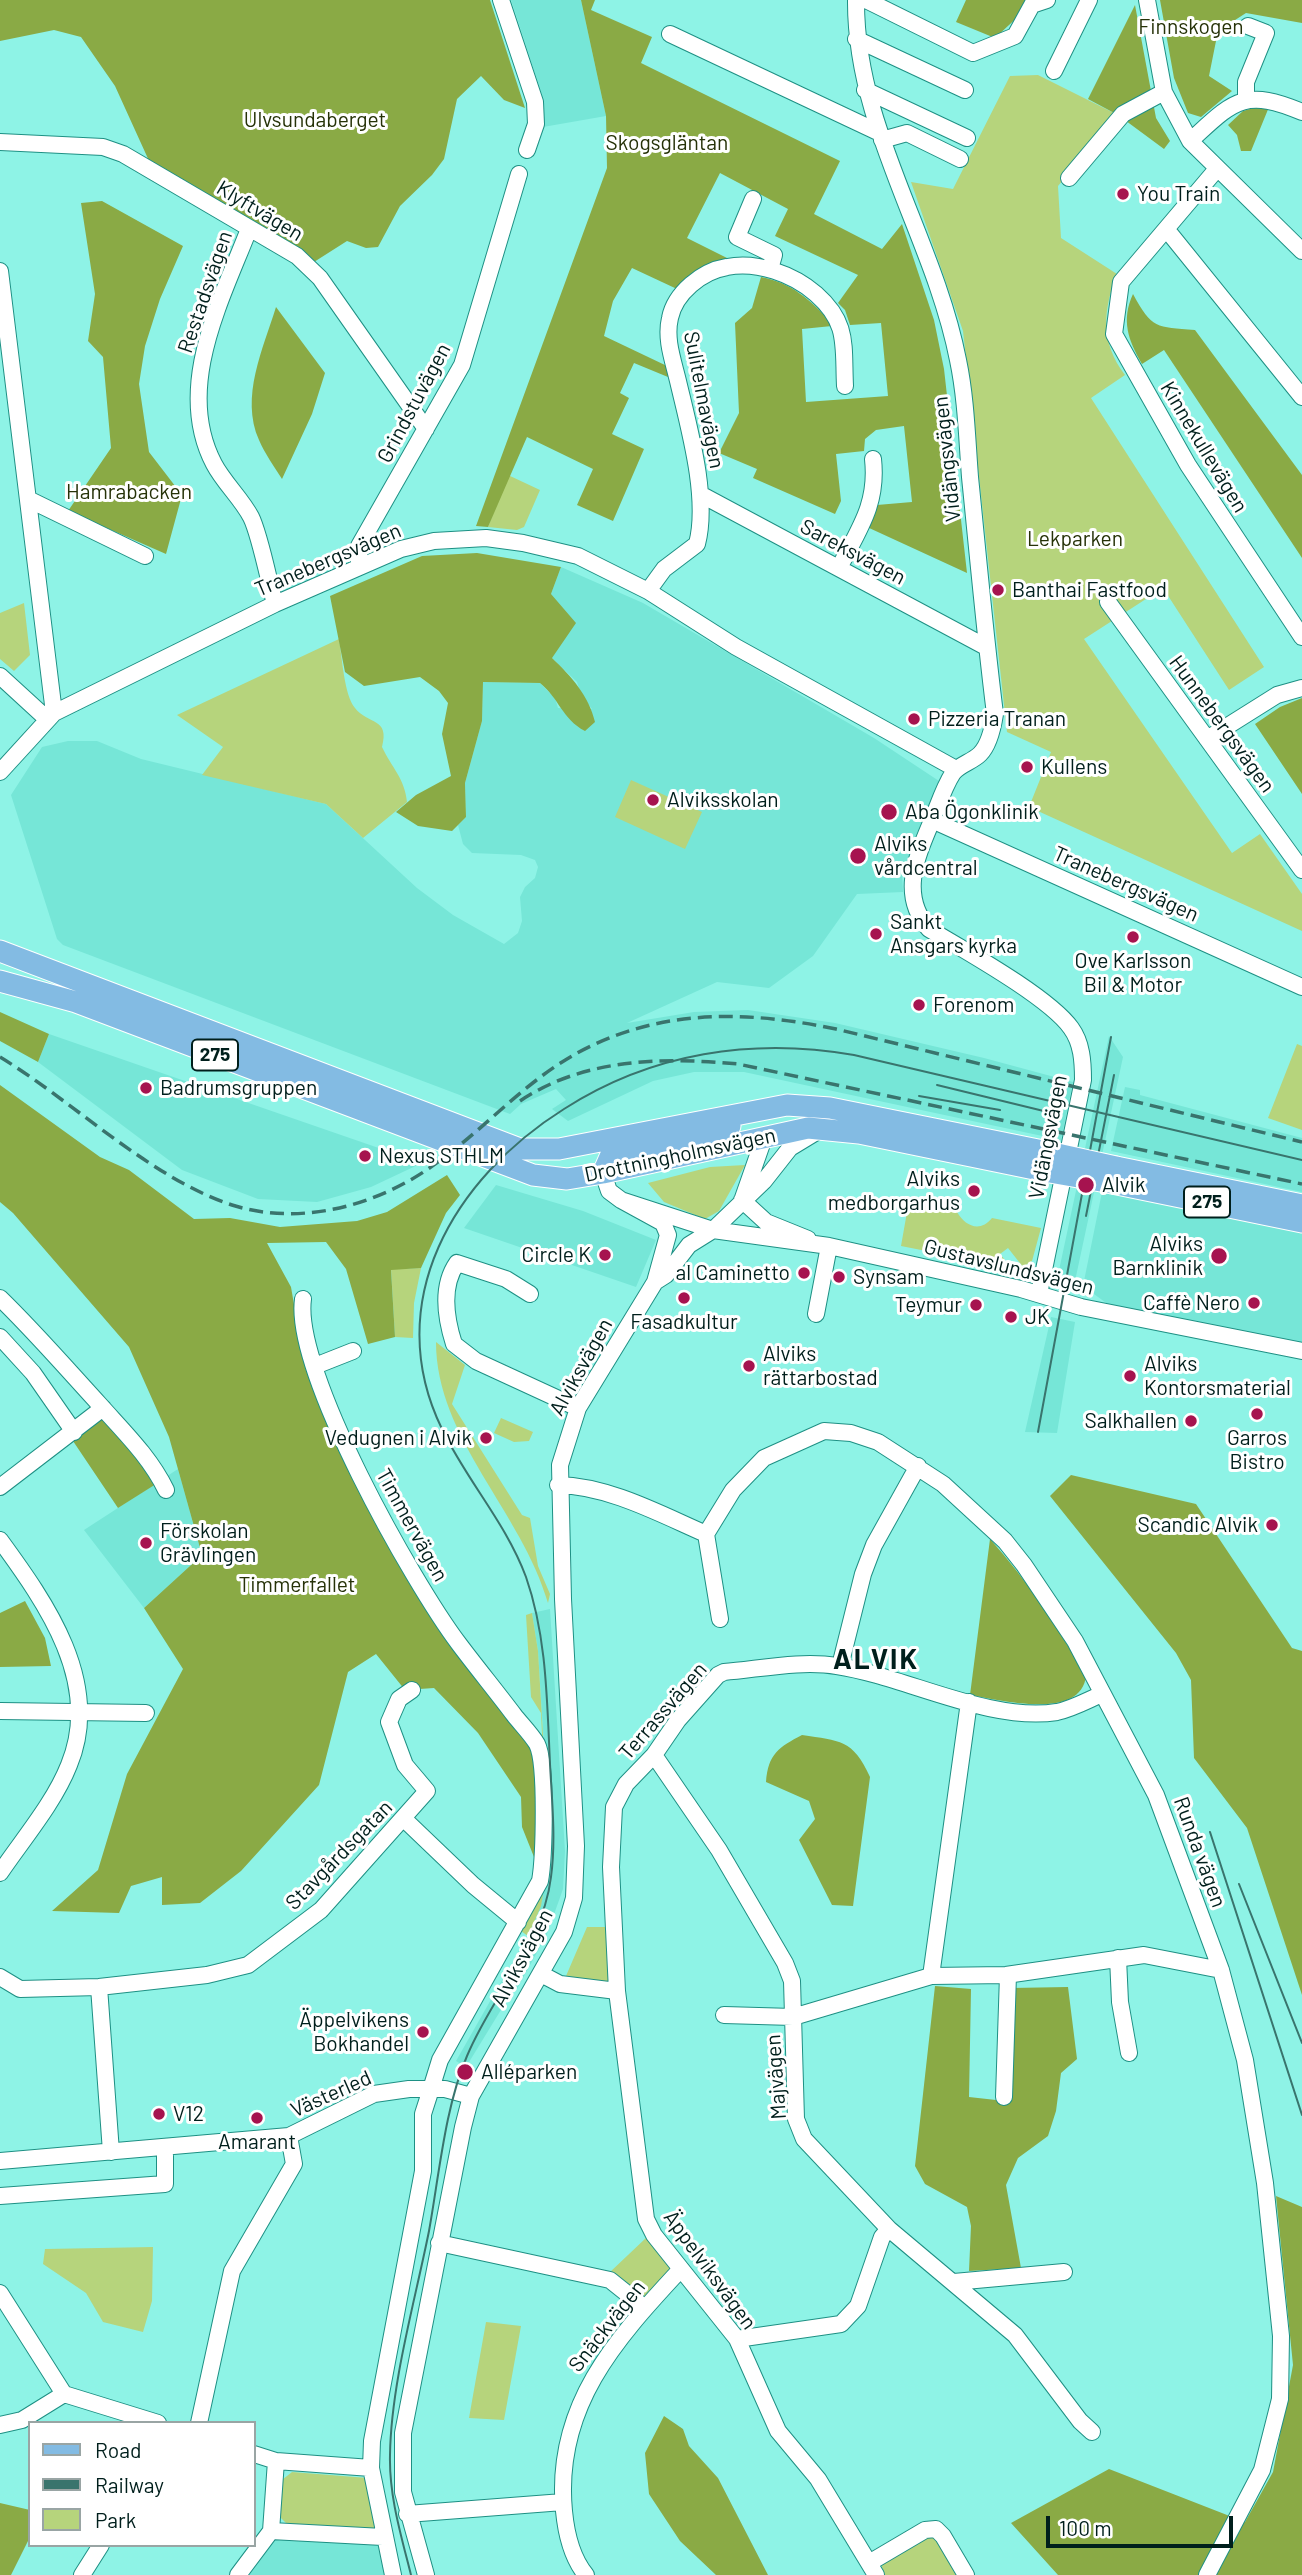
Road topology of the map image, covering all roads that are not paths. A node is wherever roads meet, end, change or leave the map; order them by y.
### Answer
1 (501, 0) edge
2 (856, 0) edge
3 (866, 0) edge
4 (1047, 0) edge
5 (1089, 0) edge
6 (1147, 0) edge
7 (1248, 26) dead end
8 (670, 34) dead end
9 (856, 39) junction
10 (1054, 71) dead end
11 (865, 90) junction
12 (965, 90) dead end
13 (1164, 92) junction
14 (1246, 99) junction
15 (1302, 112) edge
16 (880, 136) junction
17 (967, 138) dead end
18 (1189, 141) junction
19 (0, 142) edge
20 (527, 150) dead end
21 (960, 159) dead end
22 (1216, 170) junction
23 (519, 174) dead end
24 (1069, 178) dead end
25 (753, 199) dead end
26 (250, 229) junction
27 (1167, 230) junction
28 (1302, 251) edge
29 (770, 269) junction
30 (0, 271) edge
31 (845, 386) dead end
32 (1302, 397) edge
33 (426, 429) junction
34 (873, 459) dead end
35 (701, 494) junction
36 (27, 499) junction
37 (145, 556) dead end
38 (359, 566) junction
39 (839, 568) junction
40 (648, 591) junction
41 (1108, 602) dead end
42 (275, 604) junction
43 (1302, 637) edge
44 (986, 647) junction
45 (0, 676) edge
46 (1302, 688) edge
47 (50, 716) junction
48 (1207, 739) junction
49 (956, 769) junction
50 (0, 772) edge
51 (932, 820) junction
52 (1302, 870) edge
53 (0, 941) edge
54 (0, 951) edge
55 (77, 980) junction
56 (0, 981) edge
57 (1302, 987) edge
58 (744, 1113) junction
59 (822, 1129) junction
60 (764, 1138) junction
61 (1046, 1161) junction
62 (603, 1173) junction
63 (1114, 1175) junction
64 (621, 1200) junction
65 (742, 1200) junction
66 (1302, 1205) edge
67 (1302, 1222) edge
68 (713, 1230) junction
69 (825, 1245) junction
70 (655, 1282) junction
71 (530, 1294) dead end
72 (1039, 1294) junction
73 (0, 1298) edge
74 (303, 1299) dead end
75 (816, 1314) dead end
76 (0, 1337) edge
77 (1302, 1351) edge
78 (353, 1352) dead end
79 (315, 1366) junction
80 (103, 1408) junction
81 (578, 1408) junction
82 (74, 1432) junction
83 (918, 1466) junction
84 (558, 1485) junction
85 (0, 1487) edge
86 (166, 1490) dead end
87 (706, 1534) junction
88 (0, 1540) edge
89 (720, 1619) dead end
90 (840, 1666) junction
91 (412, 1690) dead end
92 (1102, 1694) junction
93 (970, 1702) junction
94 (0, 1711) edge
95 (78, 1711) junction
96 (146, 1713) dead end
97 (538, 1746) joint
98 (654, 1755) junction
99 (404, 1819) junction
100 (0, 1873) edge
101 (518, 1922) junction
102 (1118, 1958) junction
103 (1221, 1970) junction
104 (541, 1974) junction
105 (1008, 1975) junction
106 (932, 1976) junction
107 (0, 1978) edge
108 (99, 1987) junction
109 (617, 1991) junction
110 (724, 2015) dead end
111 (793, 2017) junction
112 (1129, 2053) dead end
113 (431, 2089) junction
114 (471, 2096) junction
115 (1004, 2096) dead end
116 (289, 2136) junction
117 (165, 2147) junction
118 (111, 2152) junction
119 (0, 2161) edge
120 (0, 2196) edge
121 (889, 2229) junction
122 (439, 2243) junction
123 (680, 2270) junction
124 (1065, 2272) dead end
125 (954, 2282) junction
126 (0, 2293) edge
127 (645, 2308) junction
128 (737, 2339) junction
129 (64, 2394) junction
130 (115, 2416) edge
131 (146, 2421) edge
132 (199, 2421) edge
133 (0, 2425) edge
134 (1092, 2432) dead end
135 (256, 2455) edge
136 (276, 2461) junction
137 (371, 2468) junction
138 (563, 2502) junction
139 (407, 2514) junction
140 (271, 2531) junction
141 (383, 2537) junction
142 (100, 2547) edge
143 (873, 2569) edge
144 (90, 2572) edge
145 (238, 2575) edge
146 (393, 2575) edge
147 (426, 2575) edge
148 (586, 2575) edge
149 (966, 2575) edge
150 (1207, 2575) edge

1 - 20 street
2 - 9 street, Vidängsvägen
3 - 4 street
5 - 10 street
6 - 13 street
7 - 14 street
8 - 16 street
9 - 11 street, Vidängsvägen
9 - 12 street
11 - 16 street, Vidängsvägen
11 - 17 street
13 - 18 street
13 - 24 street
14 - 15 street
14 - 18 street
16 - 21 street
16 - 44 street, Vidängsvägen
18 - 22 street
19 - 26 street, Klyftvägen
22 - 27 street, Kinnekullevägen
22 - 28 street
23 - 33 street, Grindstuvägen
25 - 29 street
26 - 33 street, Klyftvägen
26 - 42 street, Restadsvägen
27 - 32 street
27 - 43 street, Kinnekullevägen
29 - 31 street, Sulitelmavägen
29 - 35 street, Sulitelmavägen
30 - 36 street
33 - 38 street, Grindstuvägen
34 - 39 street
35 - 39 street, Sareksvägen
35 - 40 street, Sulitelmavägen
36 - 37 street
36 - 47 street
38 - 40 street, Tranebergsvägen
38 - 42 street, Tranebergsvägen
39 - 44 street, Sareksvägen
40 - 49 street, Tranebergsvägen
41 - 48 street, Hunnebergsvägen
42 - 47 street, Tranebergsvägen
44 - 49 street, Vidängsvägen
45 - 47 street
46 - 48 street
47 - 50 street, Tranebergsvägen
48 - 52 street, Hunnebergsvägen
49 - 51 street, Vidängsvägen
51 - 57 street, Tranebergsvägen
51 - 72 street, Vidängsvägen
53 - 55 main road, Drottningholmsvägen
54 - 55 main road, Drottningholmsvägen / 275
55 - 58 main road, Drottningholmsvägen / 275
56 - 62 main road, Drottningholmsvägen / 275
58 - 60 main road
58 - 61 main road, Drottningholmsvägen / 275
58 - 62 main road
59 - 60 main road, Drottningholmsvägen / 275
59 - 61 main road, Drottningholmsvägen / 275
59 - 65 street, Alviksvägen
60 - 62 main road, Drottningholmsvägen / 275
60 - 65 street
61 - 63 main road, Drottningholmsvägen / 275, bridge
62 - 64 street
63 - 66 main road, Drottningholmsvägen / 275
63 - 67 main road, Drottningholmsvägen / 275
64 - 68 street, Gustavslundsvägen
64 - 70 street, Alviksvägen
65 - 68 street, Alviksvägen
65 - 69 street, Gustavslundsvägen
68 - 69 street, Gustavslundsvägen
68 - 70 street, Alviksvägen
69 - 72 street, Gustavslundsvägen
69 - 75 street
70 - 81 street, Alviksvägen
71 - 81 street
72 - 77 street, Gustavslundsvägen
73 - 80 street
74 - 79 street, Timmervägen
76 - 82 street
78 - 79 street
79 - 97 street, Timmervägen
80 - 82 street
80 - 86 street
81 - 84 street, Alviksvägen
82 - 85 street
83 - 87 street, Runda vägen
83 - 90 street
83 - 92 street, Runda vägen
84 - 87 street
84 - 104 street, Alviksvägen
87 - 89 street
88 - 95 street
90 - 93 street, Terrassvägen
90 - 98 street, Terrassvägen
91 - 99 street, Stavgårdsgatan
92 - 93 street, Terrassvägen
92 - 103 street, Runda vägen
93 - 106 street
94 - 95 street
95 - 96 street
95 - 100 street
97 - 101 street, Alviksvägen
98 - 109 street, Terrassvägen
98 - 111 street, Majvägen
99 - 101 street
99 - 108 street, Stavgårdsgatan
101 - 113 street, Alviksvägen
102 - 103 street
102 - 105 street
102 - 112 street
103 - 150 street, Runda vägen
104 - 109 street
104 - 114 street, Alviksvägen
105 - 106 street
105 - 115 street
106 - 111 street
107 - 108 street, Stavgårdsgatan
108 - 118 street
109 - 123 street, Äppelviksvägen
110 - 111 street
111 - 121 street, Majvägen
113 - 114 street, Västerled
113 - 116 street, Västerled
113 - 137 street, Alviksvägen
114 - 122 street, Alviksvägen
116 - 117 street, Västerled
116 - 132 street
117 - 118 street, Västerled
117 - 120 street
118 - 119 street, Västerled
121 - 125 street, Majvägen
121 - 128 street
122 - 127 street
122 - 139 street, Alviksvägen
123 - 127 street, Snäckvägen
123 - 128 street, Äppelviksvägen
124 - 125 street
125 - 134 street, Majvägen
126 - 129 street
127 - 138 street, Snäckvägen
128 - 143 street, Äppelviksvägen
129 - 130 street
129 - 133 street
130 - 131 street
135 - 136 street
136 - 137 street
136 - 140 street
137 - 141 street, Alviksvägen
138 - 139 street
138 - 148 street, Snäckvägen
139 - 147 street, Alviksvägen
140 - 141 street
140 - 145 street
141 - 146 street, Alviksvägen
142 - 144 street
143 - 149 street

